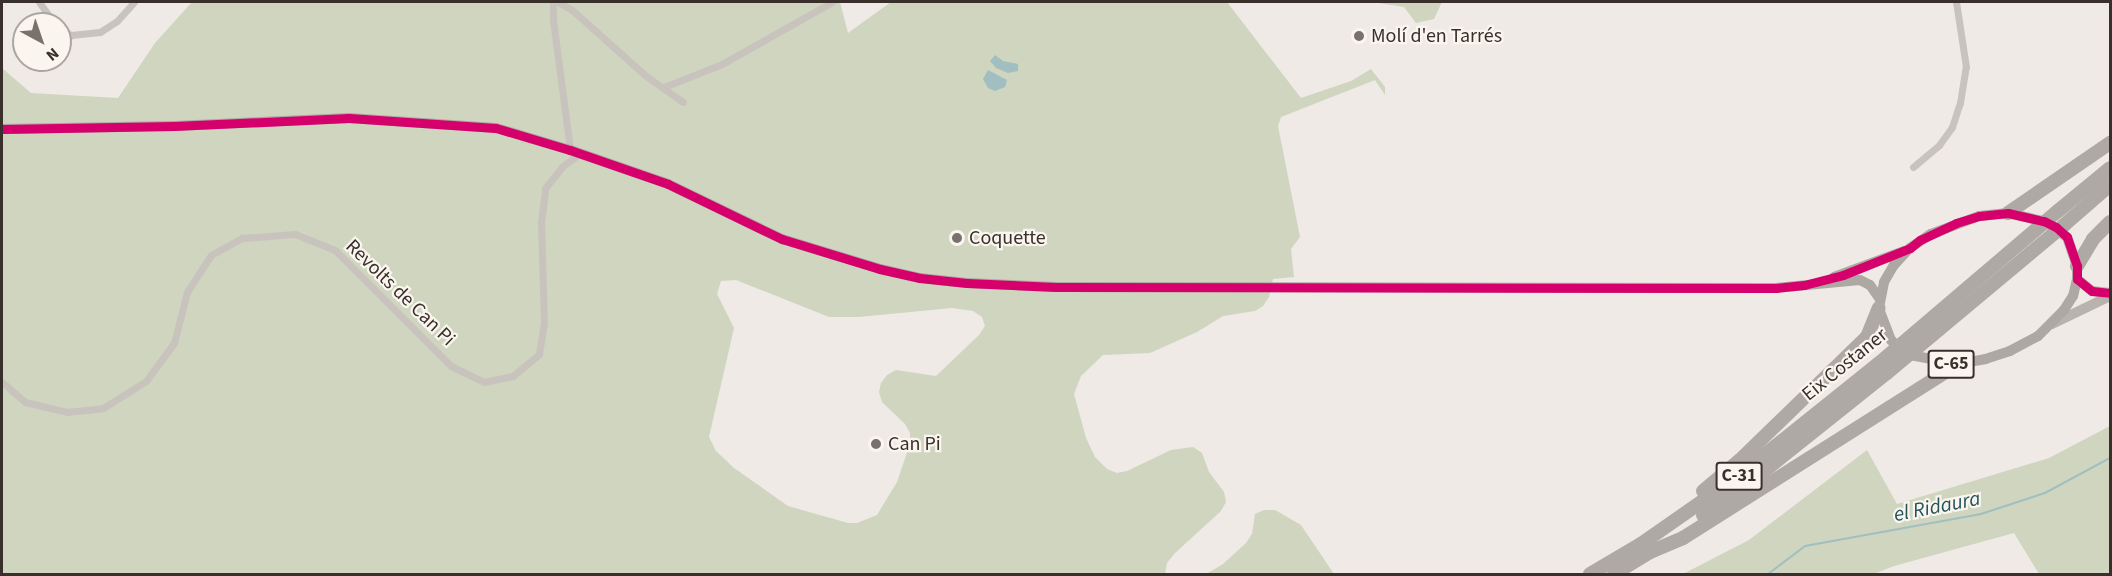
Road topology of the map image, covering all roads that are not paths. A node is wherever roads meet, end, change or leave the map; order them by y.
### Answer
1 (134, 2) edge
2 (553, 2) edge
3 (558, 2) edge
4 (832, 2) edge
5 (1956, 2) edge
6 (72, 35) edge
7 (664, 87) junction
8 (683, 102) dead end
9 (2, 129) edge
10 (2110, 143) edge
11 (575, 151) junction
12 (1913, 167) dead end
13 (2110, 168) edge
14 (2110, 185) edge
15 (2008, 213) junction
16 (2110, 222) edge
17 (1910, 248) junction
18 (2077, 273) junction
19 (1803, 285) junction
20 (2110, 295) edge
21 (1879, 303) junction
22 (2052, 324) junction
23 (1958, 364) junction
24 (1883, 369) junction
25 (2, 382) edge
26 (1646, 548) junction
27 (1590, 574) edge
28 (1614, 574) edge

1 - 6 street
2 - 11 street
3 - 7 street
4 - 7 street
5 - 12 street
7 - 8 street
9 - 11 main road
10 - 15 highway
11 - 19 main road
11 - 25 street, Revolts de Can Pi
13 - 24 highway, Eix Costaner / C-31, bridge
14 - 24 highway, Eix Costaner / C-31, bridge
15 - 17 main road
15 - 18 main road
16 - 18 highway, C-65
17 - 19 main road
17 - 21 main road
18 - 20 street
18 - 22 main road, C-65
19 - 21 main road
20 - 22 street
21 - 23 main road, C-65
21 - 26 highway
22 - 23 main road, C-65
23 - 26 highway
24 - 26 highway, Eix Costaner / C-31
26 - 27 highway, Eix Costaner / C-31
26 - 28 highway, Eix Costaner / C-31

